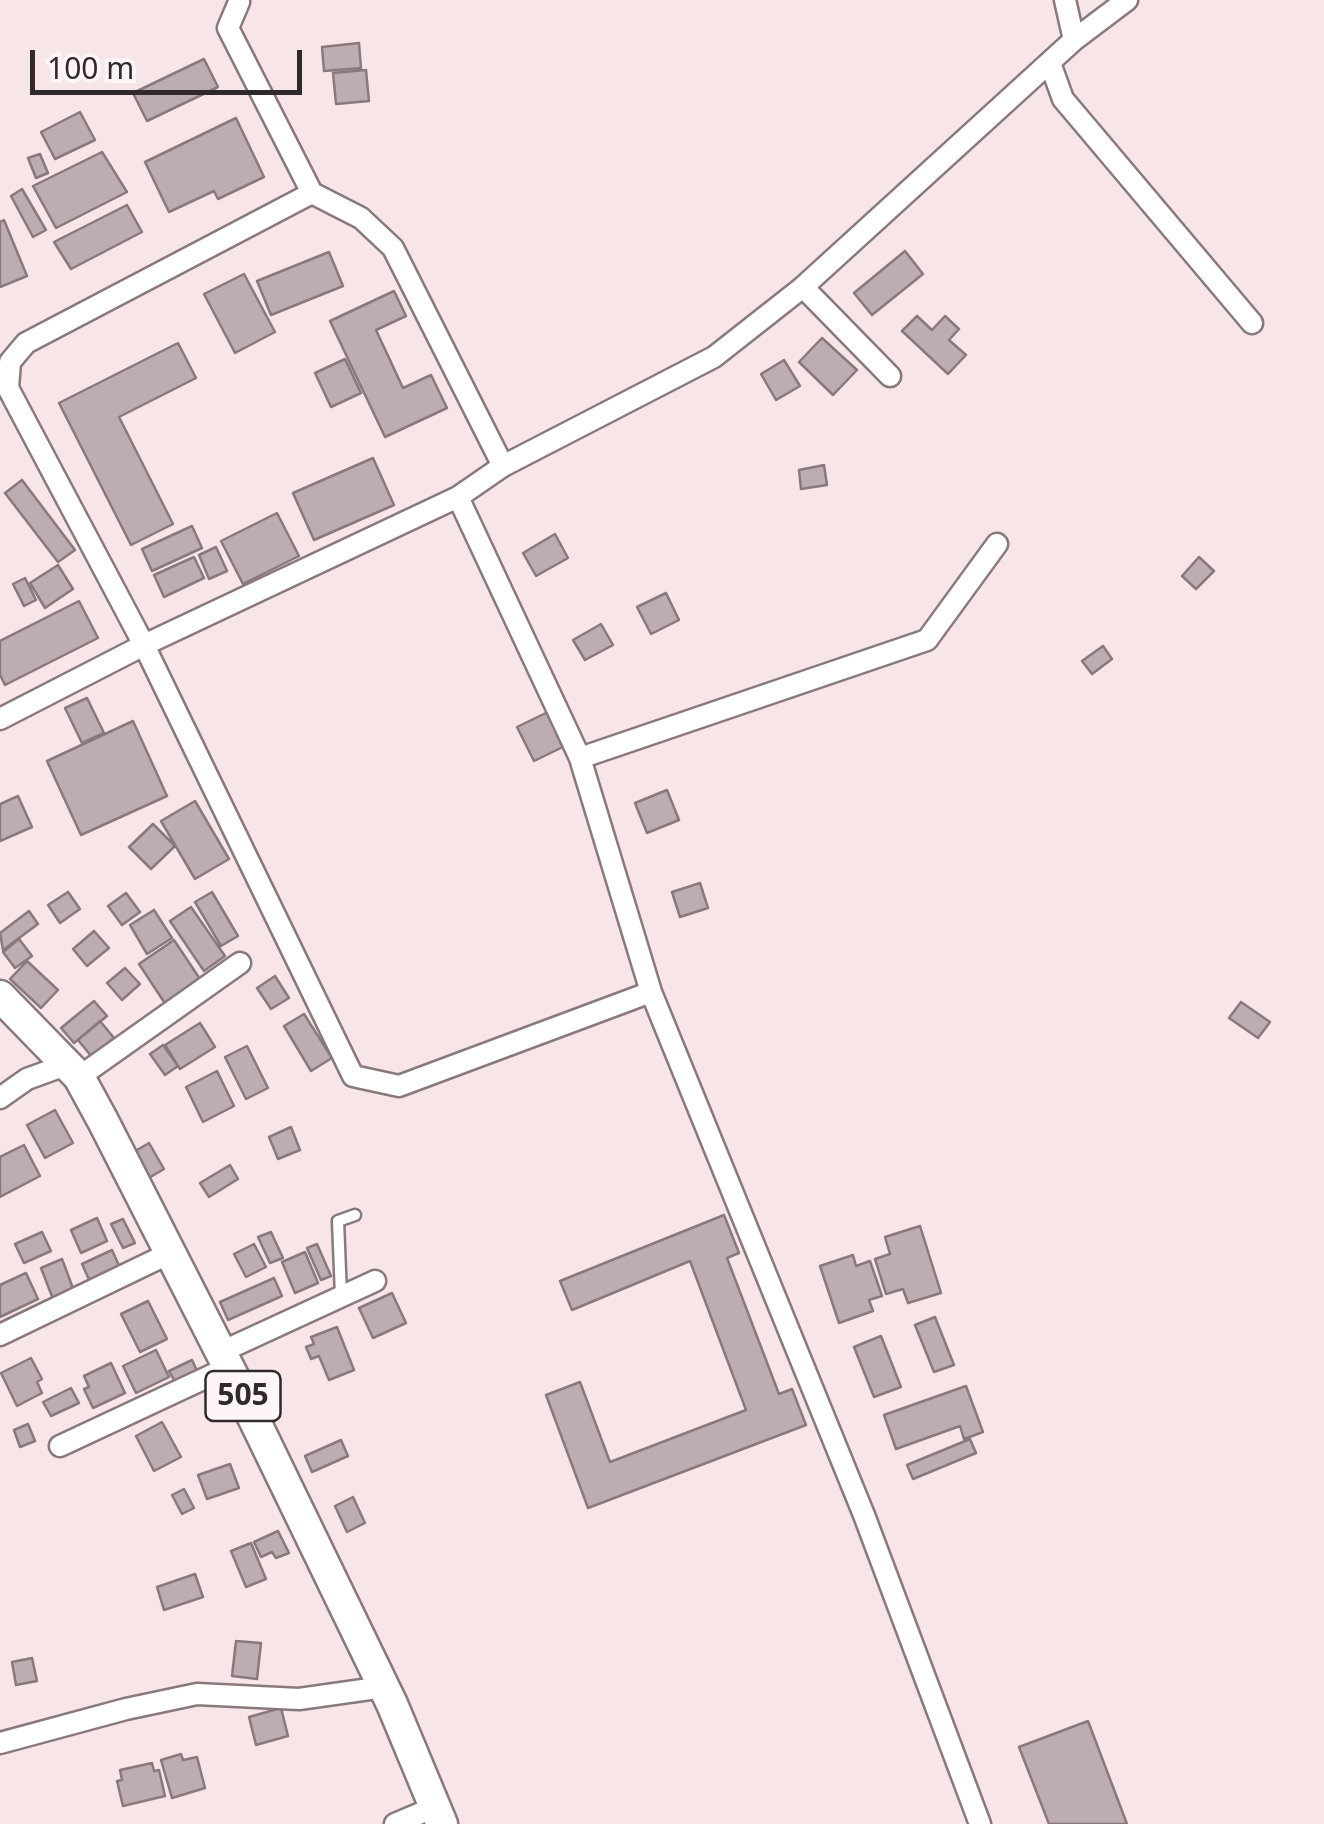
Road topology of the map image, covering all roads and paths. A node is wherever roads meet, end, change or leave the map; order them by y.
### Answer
1 (1066, 0) edge
2 (1127, 0) edge
3 (240, 2) edge
4 (1074, 40) junction
5 (1050, 63) junction
6 (312, 193) junction
7 (802, 287) junction
8 (1252, 323) dead end
9 (890, 376) dead end
10 (503, 466) junction
11 (458, 497) junction
12 (997, 544) dead end
13 (144, 644) junction
14 (0, 719) edge
15 (580, 758) junction
16 (240, 964) dead end
17 (650, 992) junction
18 (0, 996) edge
19 (74, 1071) junction
20 (0, 1098) edge
21 (355, 1216) dead end
22 (170, 1253) junction
23 (374, 1282) dead end
24 (341, 1297) junction
25 (0, 1335) edge
26 (225, 1360) junction
27 (60, 1446) dead end
28 (384, 1686) junction
29 (0, 1743) edge
30 (438, 1815) edge
31 (395, 1824) edge
32 (980, 1824) edge

1 - 4 street
2 - 4 street
3 - 6 street
4 - 5 street
5 - 7 street
5 - 8 street
6 - 10 street
6 - 13 street
7 - 9 street
7 - 10 street
10 - 11 street
11 - 13 street
11 - 15 street
12 - 15 street
13 - 14 street
13 - 17 street
15 - 17 street
16 - 19 street
17 - 32 street
18 - 19 main road, 505
19 - 20 street
19 - 22 main road, 505
21 - 24 lane
22 - 25 street
22 - 26 main road, 505
23 - 24 street
24 - 26 street
26 - 27 street
26 - 28 main road, 505
28 - 29 street
28 - 30 main road, 505
30 - 31 street

